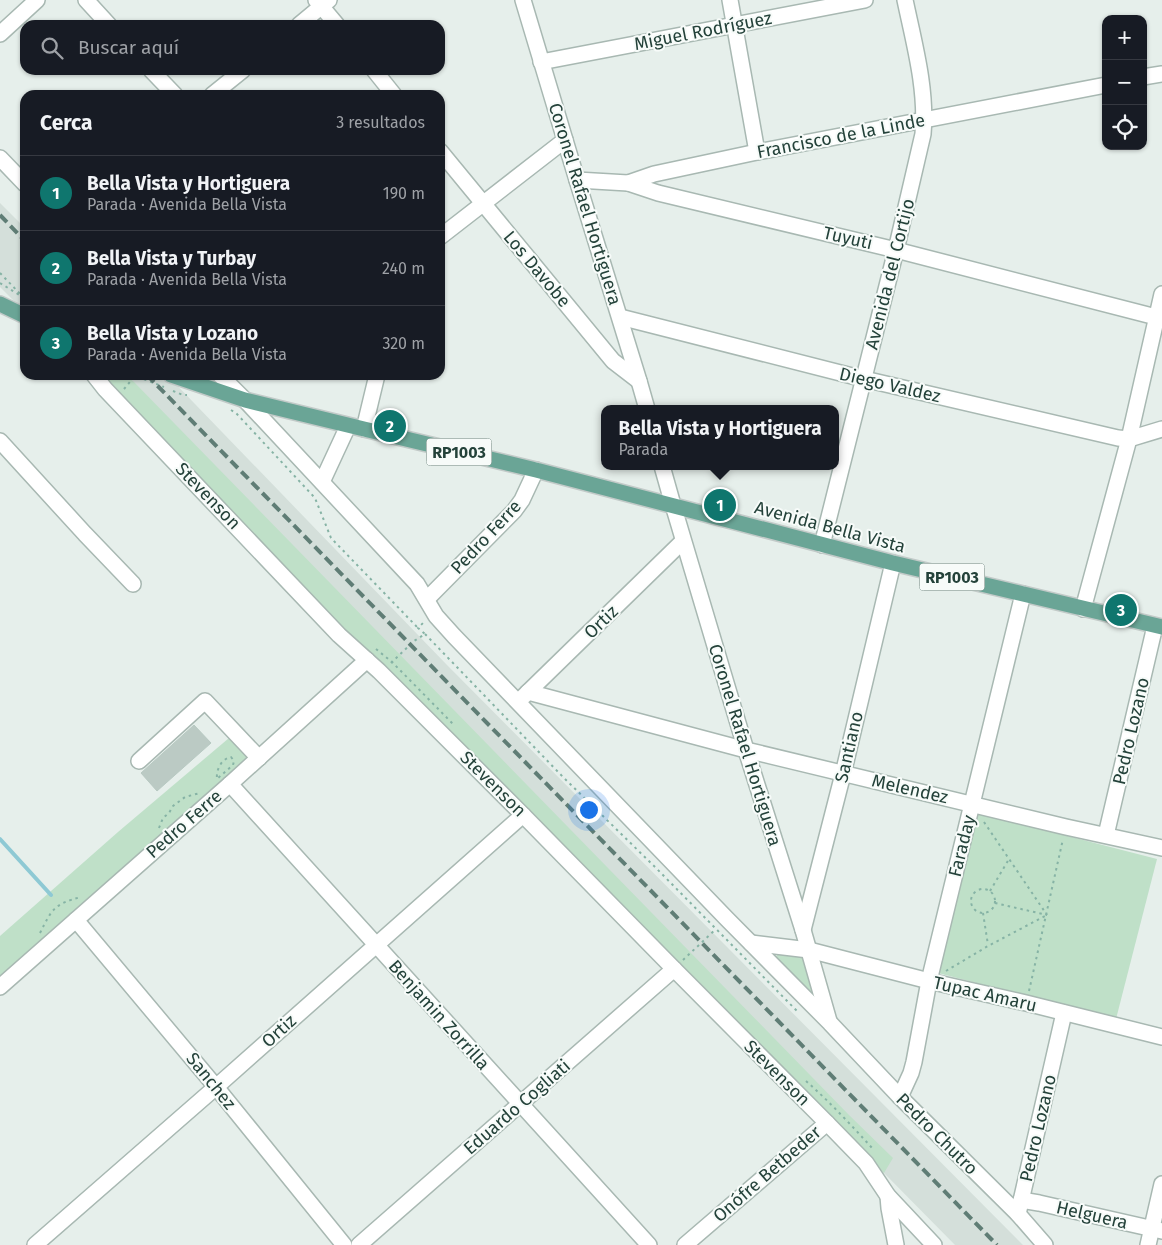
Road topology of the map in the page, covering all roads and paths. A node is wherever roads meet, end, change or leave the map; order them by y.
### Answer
1 (37, 0) edge
2 (86, 0) edge
3 (523, 0) edge
4 (730, 0) edge
5 (865, 0) edge
6 (905, 0) edge
7 (323, 2) edge
8 (104, 20) edge
9 (304, 20) edge
10 (334, 20) edge
11 (735, 25) junction
12 (0, 34) edge
13 (541, 62) junction
14 (1162, 74) edge
15 (157, 75) edge
16 (237, 75) edge
17 (378, 75) edge
18 (1147, 76) edge
19 (1102, 86) edge
20 (170, 90) edge
21 (218, 90) edge
22 (390, 90) edge
23 (924, 119) junction
24 (565, 140) junction
25 (757, 152) junction
26 (445, 157) edge
27 (0, 158) edge
28 (20, 179) edge
29 (577, 180) junction
30 (628, 182) junction
31 (483, 204) junction
32 (445, 233) edge
33 (896, 250) junction
34 (0, 273) edge
35 (0, 284) edge
36 (20, 294) edge
37 (1162, 294) edge
38 (20, 296) edge
39 (0, 304) edge
40 (20, 314) edge
41 (620, 317) junction
42 (1156, 317) junction
43 (98, 380) edge
44 (132, 380) edge
45 (146, 380) edge
46 (186, 380) edge
47 (225, 380) edge
48 (376, 380) edge
49 (864, 380) junction
50 (639, 381) junction
51 (122, 393) dead end
52 (193, 394) dead end
53 (245, 400) junction
54 (646, 405) edge
55 (226, 407) dead end
56 (348, 426) junction
57 (364, 430) junction
58 (1162, 430) edge
59 (1129, 439) junction
60 (0, 441) edge
61 (536, 470) junction
62 (663, 470) edge
63 (322, 482) junction
64 (672, 505) junction
65 (683, 541) junction
66 (822, 544) junction
67 (893, 563) junction
68 (133, 584) dead end
69 (1023, 594) junction
70 (430, 605) junction
71 (1082, 609) junction
72 (1159, 626) edge
73 (418, 628) junction
74 (425, 634) junction
75 (367, 660) junction
76 (379, 671) junction
77 (523, 697) junction
78 (746, 750) junction
79 (259, 758) junction
80 (139, 761) dead end
81 (233, 764) joint
82 (843, 774) junction
83 (230, 784) junction
84 (202, 792) dead end
85 (972, 804) junction
86 (523, 815) junction
87 (1066, 827) junction
88 (158, 831) dead end
89 (1106, 836) junction
90 (1162, 848) edge
91 (1009, 859) junction
92 (990, 891) junction
93 (995, 903) junction
94 (983, 913) junction
95 (1047, 915) junction
96 (76, 920) junction
97 (721, 924) junction
98 (803, 930) junction
99 (751, 943) junction
100 (375, 946) junction
101 (988, 946) junction
102 (809, 950) junction
103 (674, 969) junction
104 (930, 981) junction
105 (0, 987) edge
106 (804, 996) junction
107 (1026, 1003) junction
108 (1064, 1013) junction
109 (830, 1023) junction
110 (1162, 1037) edge
111 (216, 1087) junction
112 (900, 1098) junction
113 (520, 1104) junction
114 (827, 1123) junction
115 (1162, 1184) edge
116 (888, 1196) junction
117 (1019, 1207) junction
118 (1157, 1230) edge
119 (34, 1245) edge
120 (344, 1245) edge
121 (359, 1245) edge
122 (649, 1245) edge
123 (685, 1245) edge
124 (896, 1245) edge
125 (934, 1245) edge
126 (1045, 1245) edge
127 (1148, 1245) edge

1 - 12 street
2 - 8 street
3 - 13 street, Coronel Rafael Hortiguera
4 - 11 street
5 - 11 street, Miguel Rodríguez
6 - 23 street, Avenida del Cortijo
7 - 9 street
7 - 10 street
11 - 13 street, Miguel Rodríguez
11 - 25 street
13 - 24 street, Coronel Rafael Hortiguera
14 - 18 street
15 - 20 street
16 - 21 street
17 - 22 street
19 - 23 street, Francisco de la Linde
23 - 25 street, Francisco de la Linde
23 - 33 street, Avenida del Cortijo
24 - 29 street, Coronel Rafael Hortiguera
24 - 31 street
25 - 30 street, Francisco de la Linde
26 - 31 street, Los Davobe
27 - 28 street
29 - 30 street, Francisco de la Linde
29 - 41 street, Coronel Rafael Hortiguera
30 - 33 street, Tuyuti
31 - 32 street
31 - 50 street, Los Davobe
33 - 42 street, Tuyuti
33 - 49 street, Avenida del Cortijo
34 - 36 path
35 - 38 path
37 - 42 street
39 - 40 main road
41 - 49 street, Diego Valdez
41 - 50 street, Coronel Rafael Hortiguera
42 - 59 street
43 - 75 street, Stevenson
44 - 51 path
45 - 52 path
46 - 53 main road, Avenida Bella Vista / RP1003
47 - 53 street
48 - 57 street
49 - 59 street, Diego Valdez
49 - 66 street, Avenida del Cortijo
50 - 54 street, Coronel Rafael Hortiguera
53 - 56 main road, Avenida Bella Vista / RP1003
53 - 63 street
55 - 73 path
56 - 57 main road, Avenida Bella Vista / RP1003
56 - 63 street
57 - 61 main road, Avenida Bella Vista / RP1003
58 - 59 street, Diego Valdez
59 - 71 street
60 - 68 street
61 - 64 main road, Avenida Bella Vista / RP1003
61 - 70 street, Pedro Ferre
62 - 64 street, Coronel Rafael Hortiguera
63 - 70 street
64 - 65 street, Coronel Rafael Hortiguera
64 - 66 main road, Avenida Bella Vista / RP1003
65 - 77 street, Ortiz
65 - 78 street, Coronel Rafael Hortiguera
66 - 67 main road, Avenida Bella Vista / RP1003
67 - 69 main road, Avenida Bella Vista / RP1003
67 - 82 street, Santiano
69 - 71 main road, Avenida Bella Vista / RP1003
69 - 85 street, Faraday
70 - 73 path
70 - 77 street
71 - 72 main road, Avenida Bella Vista / RP1003
72 - 89 street, Pedro Lozano
73 - 74 path
74 - 76 path
74 - 97 path
75 - 76 street, Stevenson
75 - 79 street, Pedro Ferre
76 - 86 street, Stevenson
77 - 78 street, Melendez
77 - 97 street
78 - 82 street, Melendez
78 - 98 street, Coronel Rafael Hortiguera
79 - 80 street
79 - 83 street, Pedro Ferre
81 - 81 path
82 - 85 street, Melendez
82 - 98 street, Santiano
83 - 96 street, Pedro Ferre
83 - 100 street, Benjamin Zorrilla
84 - 88 path
85 - 87 street, Melendez
85 - 91 path
85 - 104 street, Faraday
86 - 100 street, Ortiz
86 - 103 street, Stevenson
87 - 89 street, Melendez
87 - 95 path
89 - 90 street, Melendez
91 - 92 path
91 - 95 path
92 - 93 path
92 - 94 path
93 - 94 path
93 - 95 path
94 - 101 path
95 - 101 path
95 - 107 path
96 - 105 street, Pedro Ferre
96 - 111 street, Sanchez
97 - 99 street
97 - 103 path
97 - 106 path
98 - 102 street, Coronel Rafael Hortiguera
99 - 102 street, Tupac Amaru
99 - 106 street
100 - 111 street, Ortiz
100 - 113 street, Benjamin Zorrilla
101 - 104 path
102 - 104 street, Tupac Amaru
102 - 109 street, Coronel Rafael Hortiguera
103 - 113 street, Eduardo Cogliati
103 - 114 street, Stevenson
104 - 107 street, Tupac Amaru
104 - 112 street, Faraday
106 - 109 street
107 - 108 street, Tupac Amaru
108 - 110 street, Tupac Amaru
108 - 117 street, Pedro Lozano
109 - 112 street, Pedro Chutro
111 - 119 street, Ortiz
111 - 120 street, Sanchez
112 - 117 street, Pedro Chutro
113 - 121 street, Eduardo Cogliati
113 - 122 street, Benjamin Zorrilla
114 - 116 street, Stevenson
114 - 123 street, Onófre Betbeder
115 - 118 street
116 - 124 street
116 - 125 street, Stevenson
117 - 118 street, Helguera
117 - 126 street, Pedro Chutro
118 - 127 street

